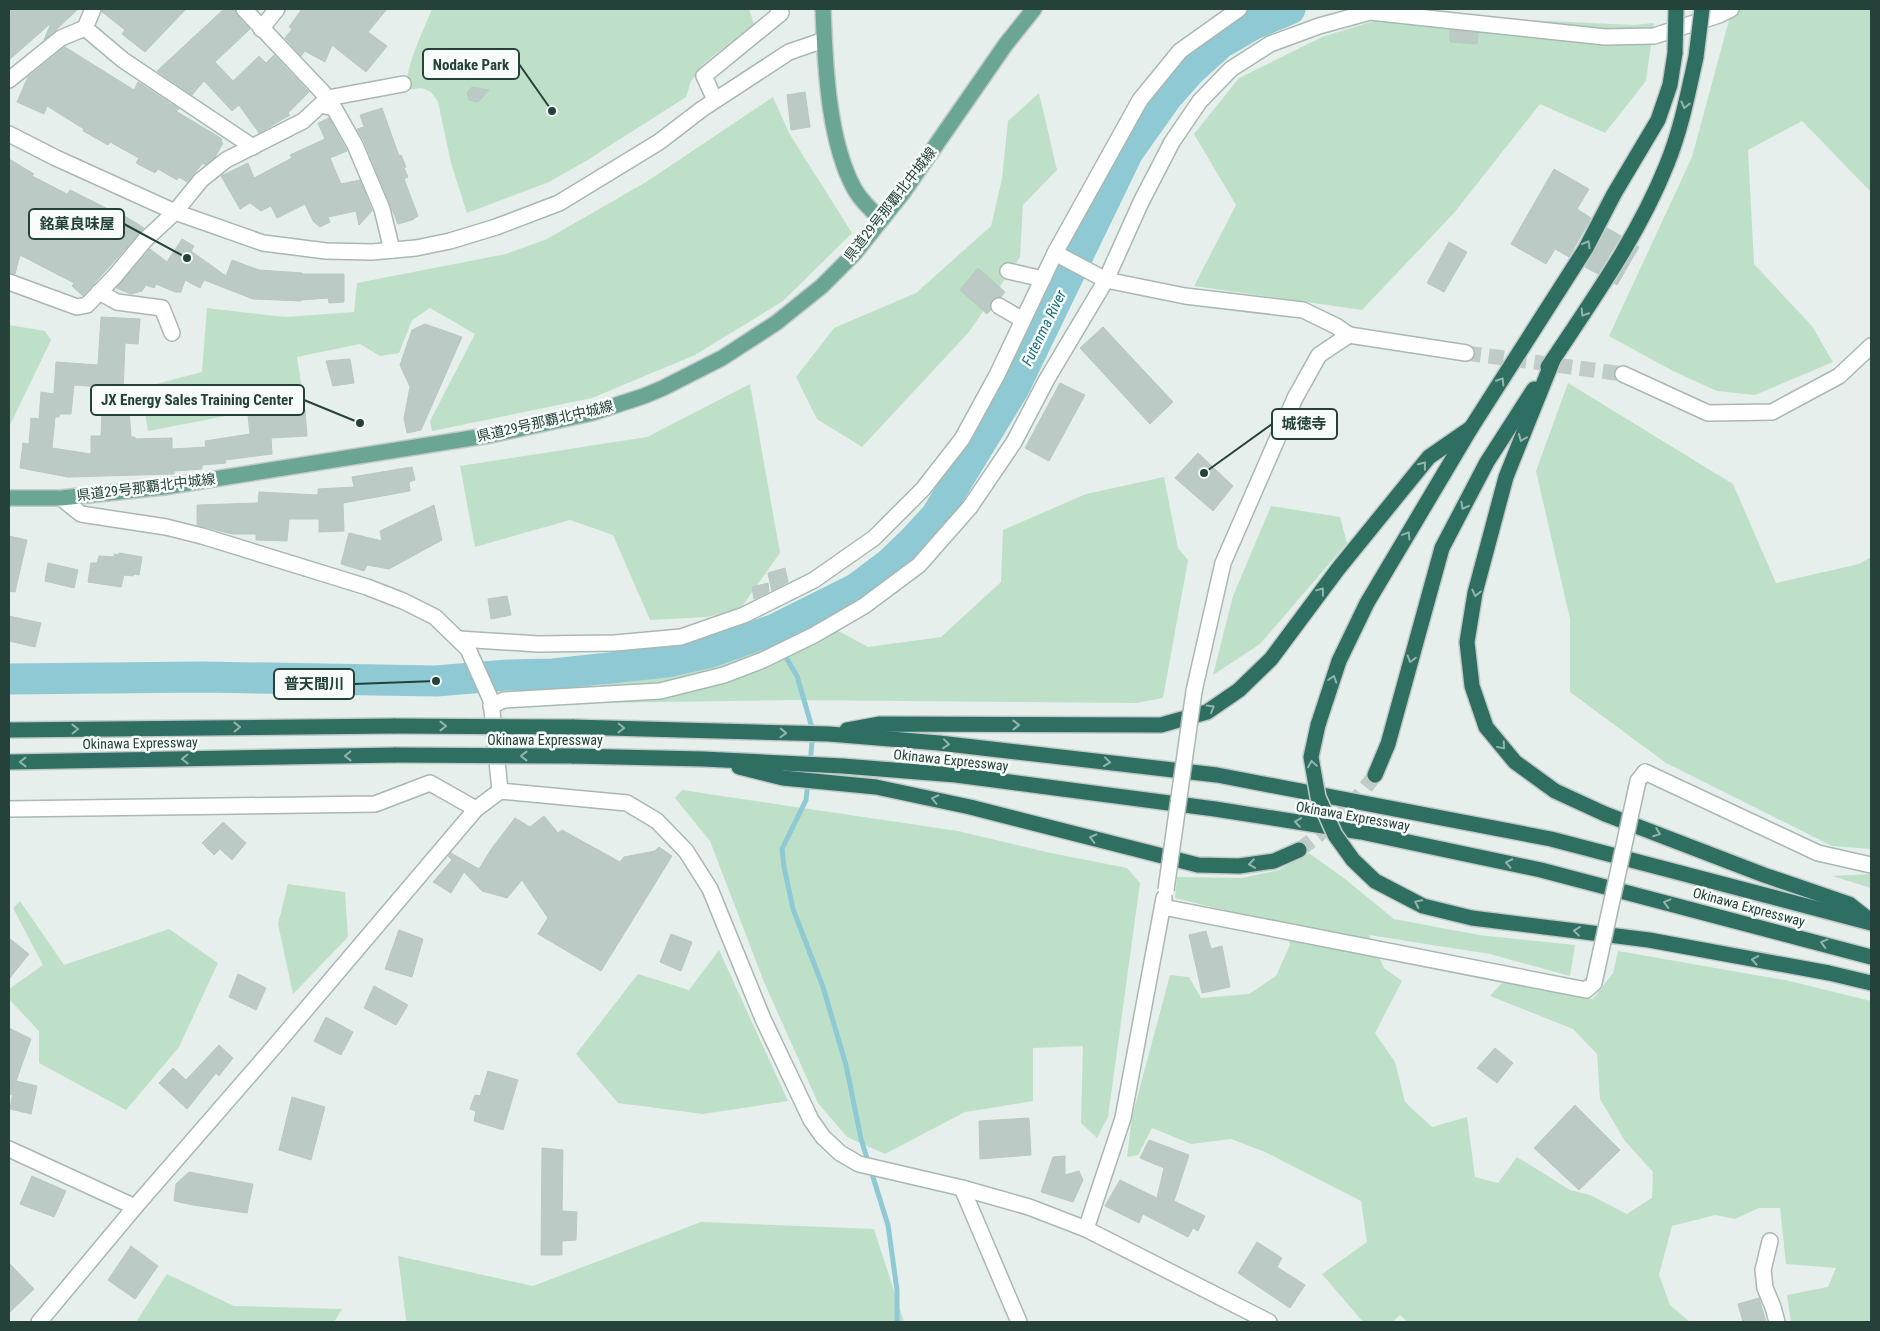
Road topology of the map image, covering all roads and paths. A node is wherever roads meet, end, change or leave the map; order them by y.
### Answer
1 (93, 9) edge
2 (244, 9) edge
3 (277, 9) edge
4 (778, 9) edge
5 (824, 9) edge
6 (1034, 9) edge
7 (1239, 9) edge
8 (1676, 9) edge
9 (1702, 9) edge
10 (1731, 9) edge
11 (85, 28) junction
12 (261, 28) junction
13 (824, 40) junction
14 (9, 80) edge
15 (403, 84) dead end
16 (715, 100) junction
17 (325, 102) junction
18 (9, 134) edge
19 (253, 147) junction
20 (175, 212) junction
21 (881, 220) junction
22 (392, 250) junction
23 (1056, 253) junction
24 (1008, 271) dead end
25 (1042, 279) junction
26 (1105, 279) junction
27 (9, 282) edge
28 (99, 292) junction
29 (999, 306) dead end
30 (1023, 320) junction
31 (172, 333) dead end
32 (1349, 335) junction
33 (1871, 346) edge
34 (1466, 353) tunnel mouth
35 (1553, 360) junction
36 (1623, 374) tunnel mouth
37 (1471, 428) junction
38 (9, 498) edge
39 (61, 498) junction
40 (464, 644) junction
41 (491, 703) junction
42 (9, 730) edge
43 (828, 734) junction
44 (703, 759) junction
45 (9, 762) edge
46 (1376, 775) tunnel mouth
47 (500, 791) junction
48 (9, 809) edge
49 (476, 809) junction
50 (1298, 850) tunnel mouth
51 (1871, 865) edge
52 (1163, 907) junction
53 (1871, 922) edge
54 (1871, 957) edge
55 (1871, 983) edge
56 (9, 1150) edge
57 (962, 1188) junction
58 (135, 1207) junction
59 (1086, 1229) junction
60 (1770, 1241) dead end
61 (39, 1322) edge
62 (1019, 1322) edge
63 (1269, 1322) edge
64 (1777, 1322) edge

1 - 11 street
2 - 12 street
3 - 12 street
4 - 16 street
5 - 13 main road
6 - 21 main road, 県道29号那覇北中城線
7 - 23 street
37 -> 8 highway, bridge
9 -> 35 highway, bridge
10 - 26 street
11 - 14 street
11 - 19 street
12 - 17 street
13 - 16 street
13 - 21 main road
15 - 17 street
16 - 22 street
17 - 19 street
17 - 22 street
18 - 20 street
19 - 20 street
20 - 22 street
20 - 28 street
21 - 39 main road, 県道29号那覇北中城線
23 - 25 street
23 - 26 street
24 - 25 street
25 - 30 street
26 - 32 street
26 - 41 street
27 - 28 street
28 - 31 street
29 - 30 street
30 - 40 street
32 - 34 street
32 - 52 street, bridge
33 - 36 street
35 -> 46 highway
35 -> 53 highway
43 -> 37 highway
55 -> 37 highway, bridge
38 - 39 main road, 県道29号那覇北中城線
39 - 40 street
40 - 41 street
41 - 47 street
42 -> 43 highway, Okinawa Expressway, bridge
43 -> 53 highway, Okinawa Expressway
44 -> 45 highway, Okinawa Expressway, bridge
50 -> 44 highway
54 -> 44 highway, Okinawa Expressway
47 - 49 street
47 - 57 street
48 - 49 street
49 - 58 street
51 - 52 street, bridge
52 - 59 street
56 - 58 street
57 - 59 street
57 - 62 street
58 - 61 street
59 - 63 street
60 - 64 street

